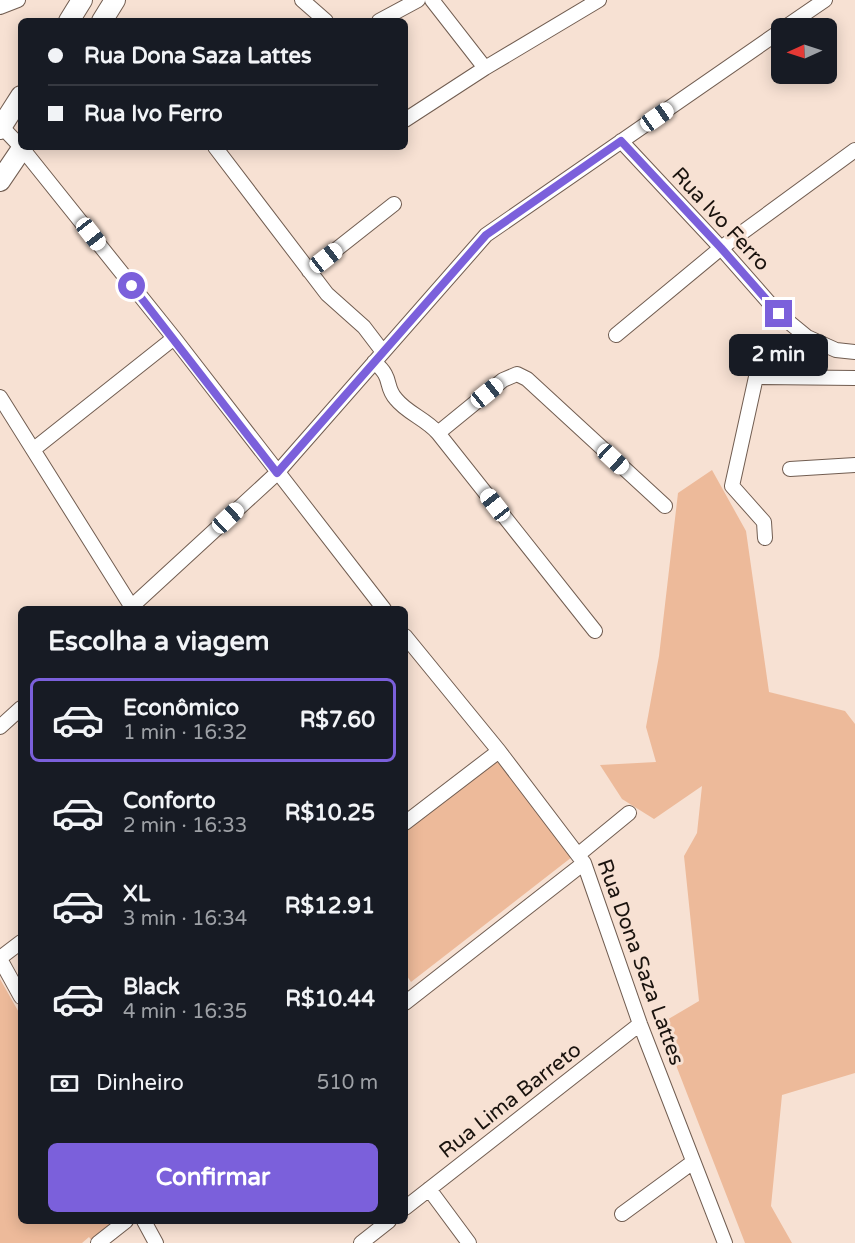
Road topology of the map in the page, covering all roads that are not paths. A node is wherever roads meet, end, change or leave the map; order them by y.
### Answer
1 (18, 0) edge
2 (82, 0) edge
3 (115, 0) edge
4 (302, 0) edge
5 (418, 0) edge
6 (432, 0) edge
7 (598, 0) edge
8 (825, 0) edge
9 (0, 7) edge
10 (71, 18) edge
11 (104, 18) edge
12 (323, 18) edge
13 (385, 18) edge
14 (799, 18) edge
15 (771, 37) edge
16 (485, 68) junction
17 (18, 100) edge
18 (408, 118) edge
19 (1, 126) edge
20 (621, 141) junction
21 (18, 143) edge
22 (20, 150) edge
23 (24, 150) edge
24 (217, 150) edge
25 (855, 150) edge
26 (0, 181) edge
27 (394, 204) dead end
28 (721, 248) junction
29 (309, 271) junction
30 (616, 335) dead end
31 (174, 338) junction
32 (855, 352) edge
33 (379, 357) junction
34 (855, 378) edge
35 (0, 397) edge
36 (438, 433) junction
37 (34, 449) junction
38 (855, 465) edge
39 (790, 469) dead end
40 (277, 473) junction
41 (665, 506) dead end
42 (765, 538) dead end
43 (130, 606) edge
44 (133, 606) edge
45 (382, 606) edge
46 (595, 631) dead end
47 (408, 643) edge
48 (18, 711) edge
49 (0, 727) edge
50 (499, 751) junction
51 (629, 813) dead end
52 (408, 821) edge
53 (581, 859) junction
54 (18, 944) edge
55 (0, 958) edge
56 (18, 991) edge
57 (408, 996) edge
58 (640, 1024) junction
59 (693, 1162) junction
60 (429, 1189) junction
61 (408, 1206) edge
62 (622, 1214) dead end
63 (122, 1224) edge
64 (146, 1224) edge
65 (385, 1224) edge
66 (98, 1243) edge
67 (156, 1243) edge
68 (361, 1243) edge
69 (469, 1243) edge
70 (725, 1243) edge

1 - 9 street
2 - 10 main road
3 - 11 main road
4 - 12 street
5 - 13 street
6 - 16 street
7 - 16 street
8 - 14 street
15 - 20 street
16 - 18 street
17 - 19 main road
19 - 21 street
20 - 28 street, Rua Ivo Ferro
20 - 33 street
22 - 26 main road
23 - 31 street
24 - 29 street
25 - 28 street
27 - 29 street
28 - 30 street
28 - 32 street, Rua Ivo Ferro
29 - 33 street
31 - 37 street
31 - 40 street
33 - 36 street
33 - 40 street
34 - 42 street
35 - 37 street
36 - 41 street
36 - 46 street
37 - 43 street
38 - 39 street
40 - 44 street
40 - 45 street
47 - 50 street, Rua Dona Saza Lattes
48 - 49 street
50 - 52 street
50 - 53 street, Rua Dona Saza Lattes
51 - 53 street
53 - 57 street
53 - 58 street, Rua Dona Saza Lattes
54 - 55 street
55 - 56 street
58 - 59 street, Rua Dona Saza Lattes
58 - 60 street, Rua Lima Barreto
59 - 62 street
59 - 70 street, Rua Dona Saza Lattes
60 - 61 street, Rua Lima Barreto
60 - 69 street
63 - 66 street
64 - 67 street
65 - 68 street

